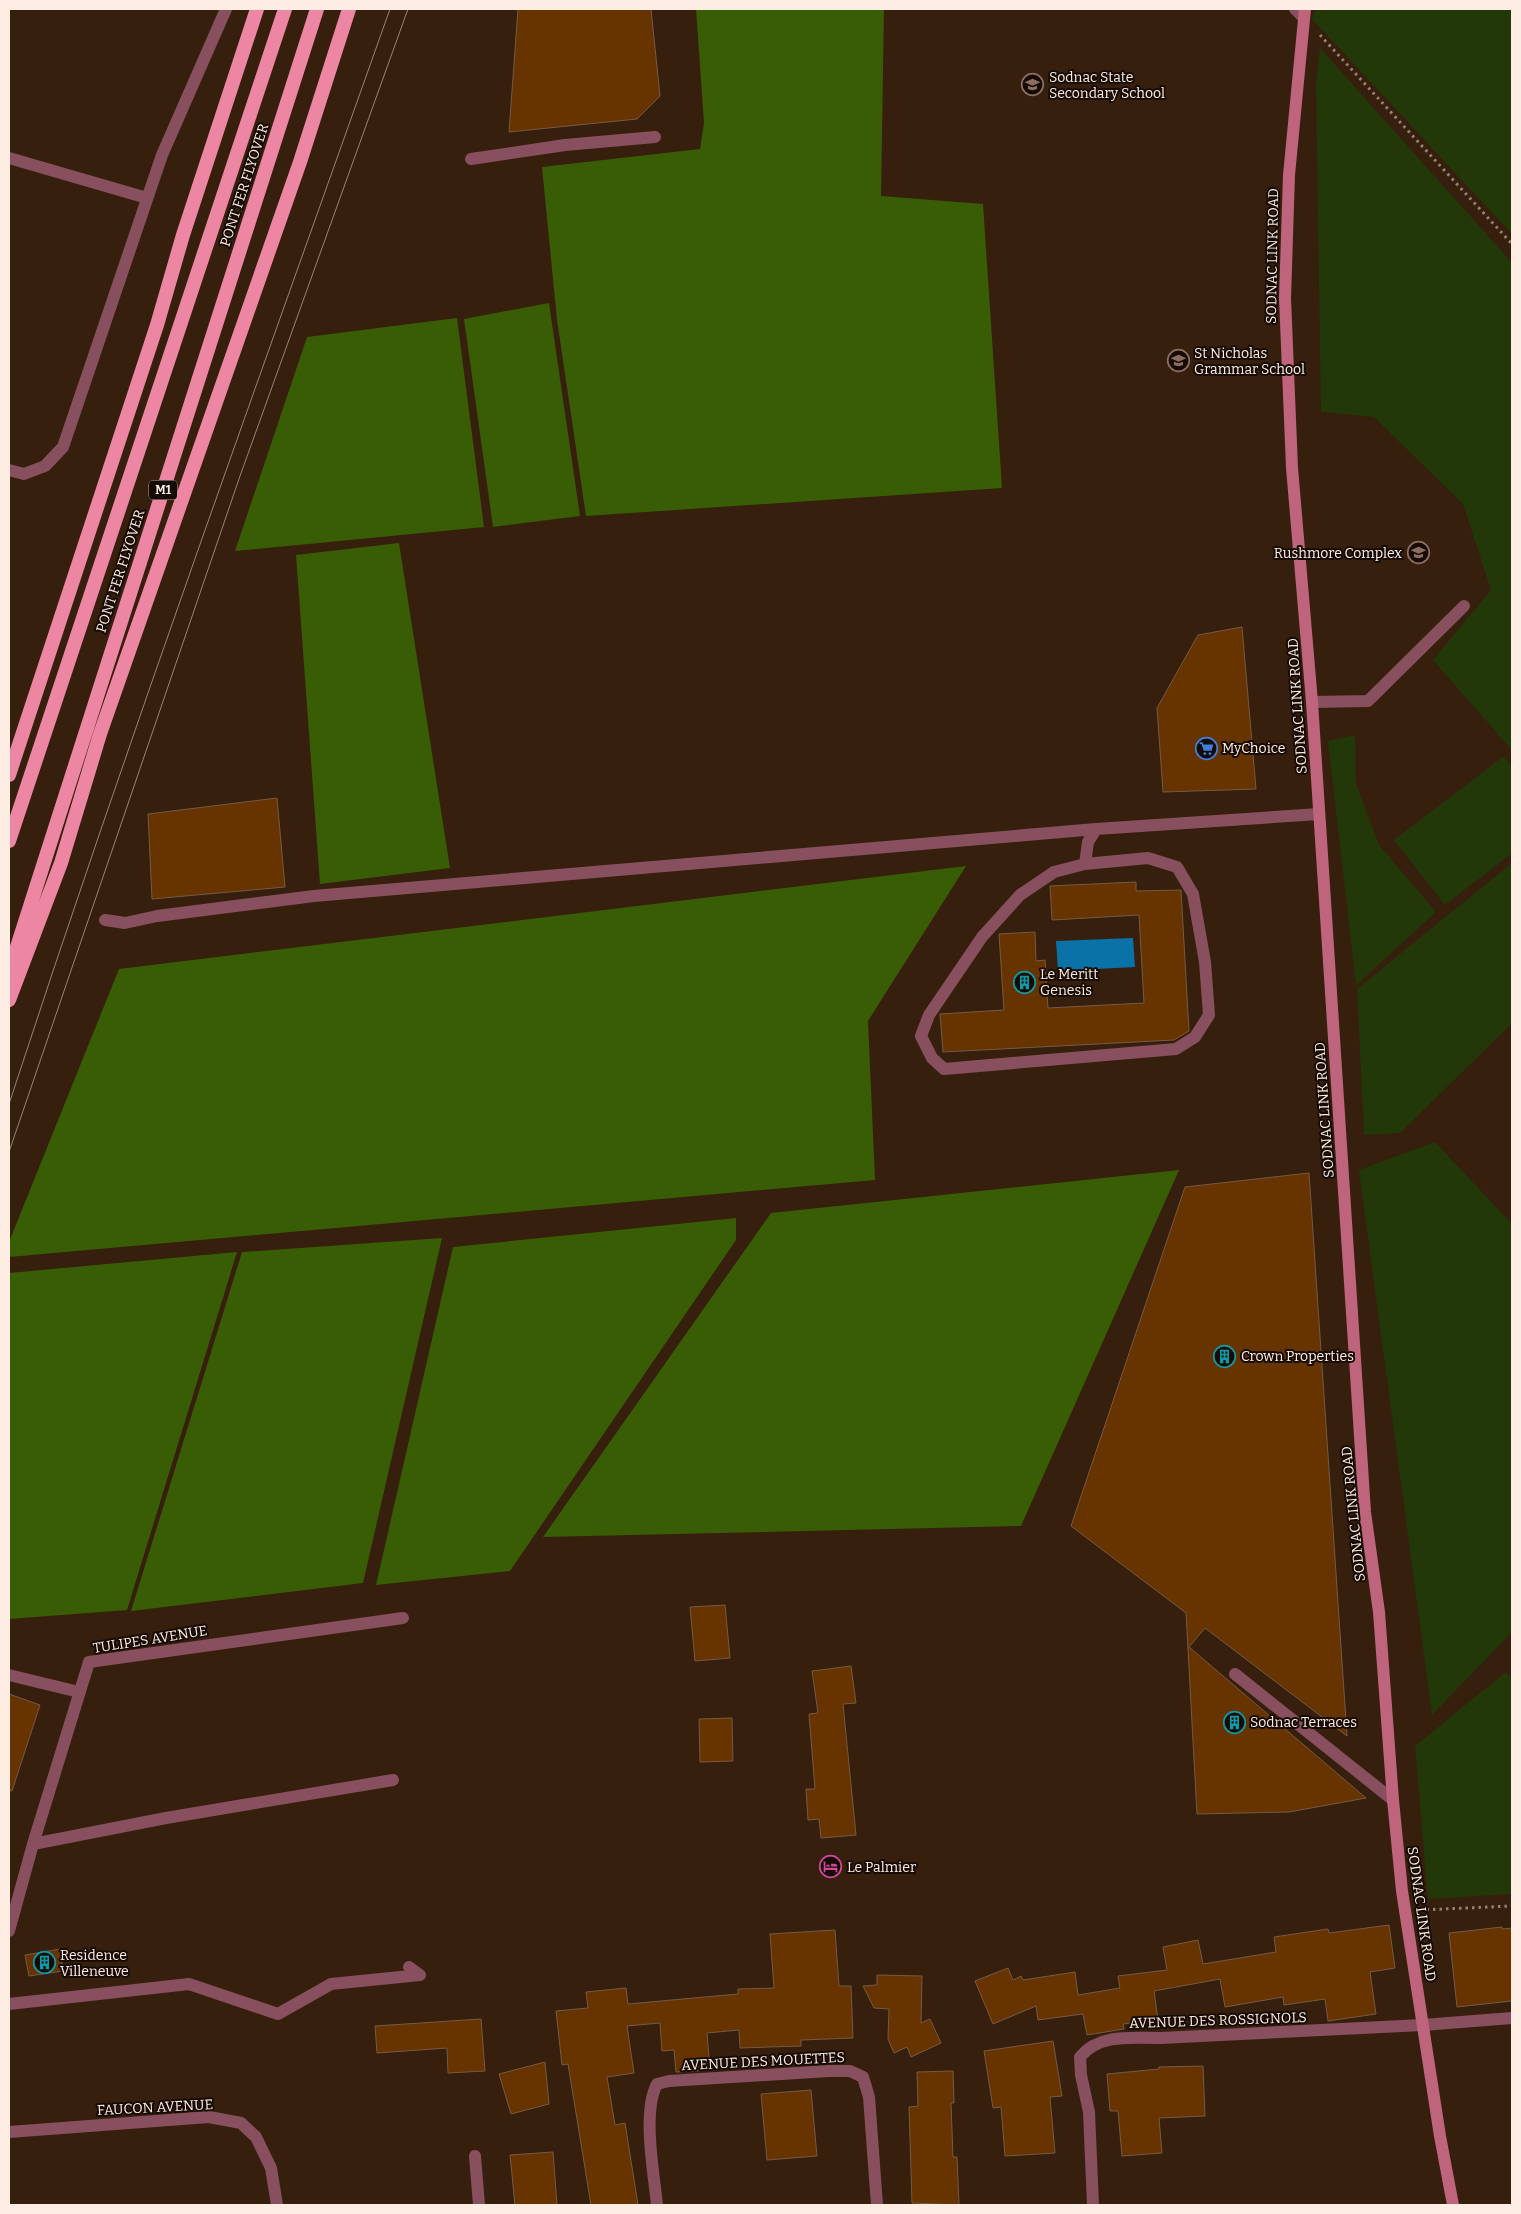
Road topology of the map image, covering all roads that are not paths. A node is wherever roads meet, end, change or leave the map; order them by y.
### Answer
1 (226, 9) edge
2 (258, 9) edge
3 (285, 9) edge
4 (317, 9) edge
5 (349, 9) edge
6 (1301, 12) edge
7 (655, 136) dead end
8 (9, 158) edge
9 (471, 159) dead end
10 (147, 198) junction
11 (9, 470) edge
12 (1464, 606) dead end
13 (1312, 702) junction
14 (9, 775) edge
15 (1320, 814) junction
16 (1096, 829) junction
17 (9, 841) edge
18 (1086, 864) junction
19 (106, 920) dead end
20 (9, 972) edge
21 (9, 1000) edge
22 (403, 1618) dead end
23 (1235, 1674) dead end
24 (9, 1675) edge
25 (79, 1692) junction
26 (393, 1780) dead end
27 (1393, 1800) junction
28 (33, 1844) junction
29 (9, 1931) edge
30 (410, 1967) dead end
31 (9, 2004) edge
32 (1512, 2018) edge
33 (1423, 2025) junction
34 (9, 2132) edge
35 (475, 2156) dead end
36 (277, 2205) edge
37 (479, 2205) edge
38 (657, 2205) edge
39 (877, 2205) edge
40 (1093, 2205) edge
41 (1453, 2205) edge

1 - 10 street
2 - 14 highway
3 - 17 highway, PONT FER FLYOVER / M1
4 - 20 highway, PONT FER FLYOVER / M1
5 - 21 highway
6 - 13 main road, SODNAC LINK ROAD
7 - 9 street
8 - 10 street
10 - 11 street
12 - 13 street
13 - 15 main road, SODNAC LINK ROAD
15 - 16 street
15 - 27 main road, SODNAC LINK ROAD
16 - 18 street
16 - 19 street
18 - 18 street
22 - 25 street, TULIPES AVENUE
23 - 27 street
24 - 25 street
25 - 28 street, TULIPES AVENUE
26 - 28 street
27 - 33 main road, SODNAC LINK ROAD
28 - 29 street, TULIPES AVENUE
30 - 31 street
32 - 33 street, AVENUE DES ROSSIGNOLS
33 - 40 street, AVENUE DES ROSSIGNOLS
33 - 41 main road, SODNAC LINK ROAD
34 - 36 street, FAUCON AVENUE
35 - 37 street
38 - 39 street, AVENUE DES MOUETTES

